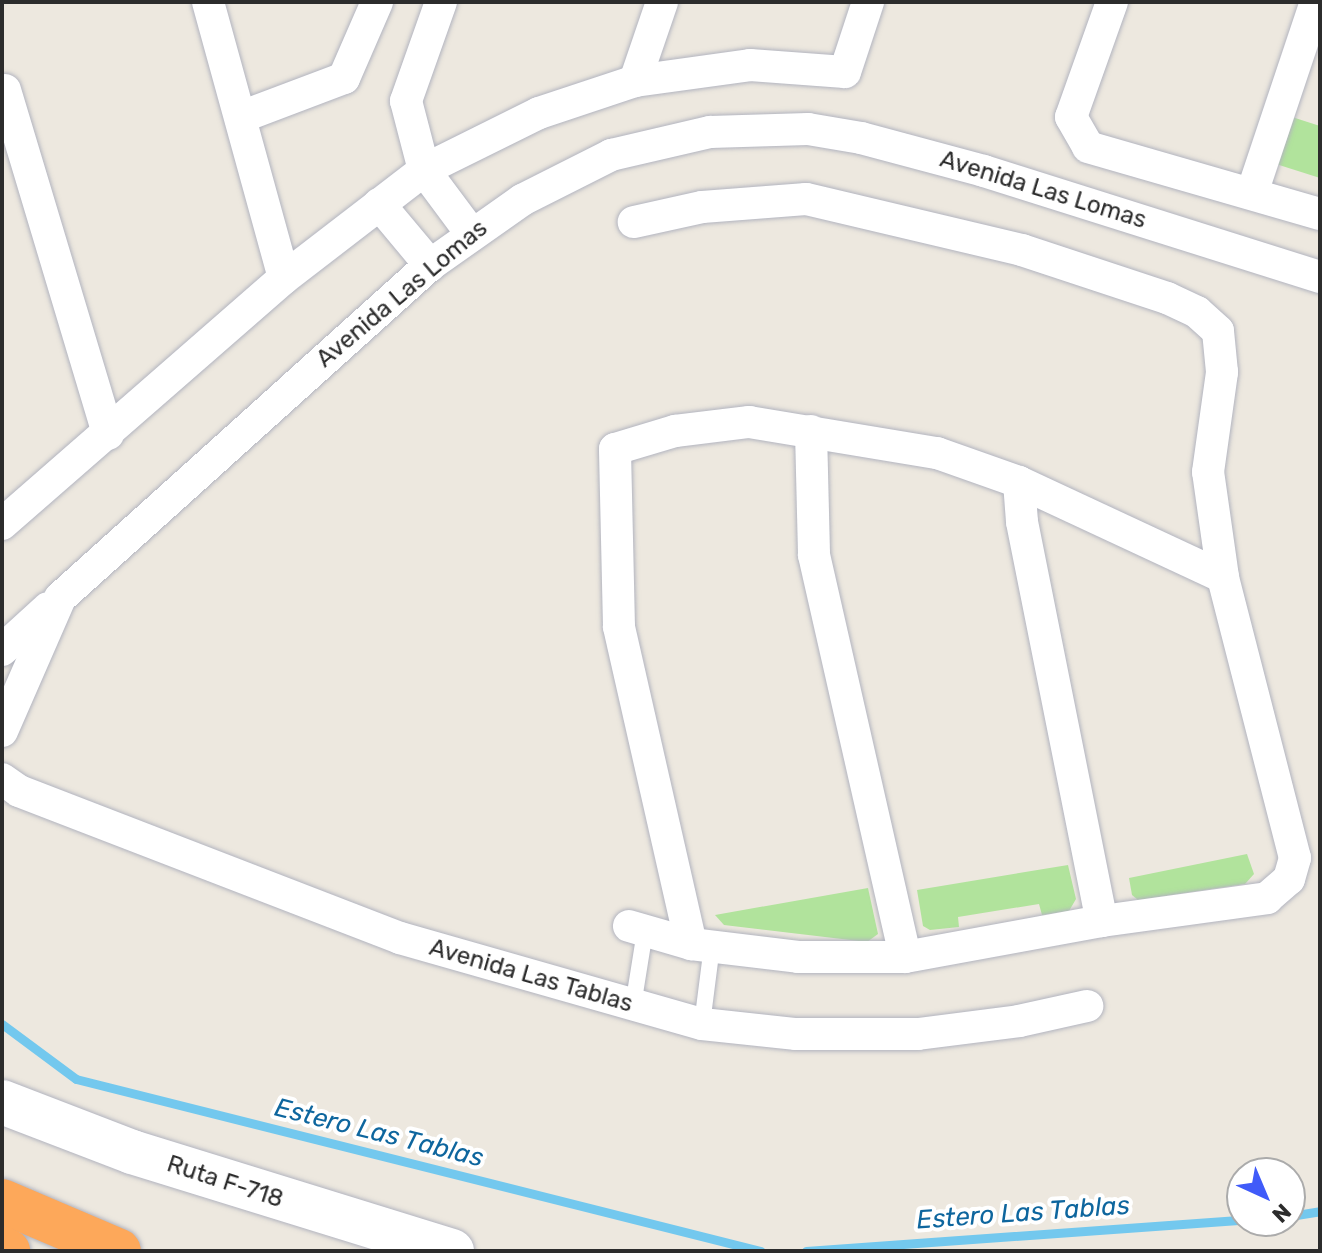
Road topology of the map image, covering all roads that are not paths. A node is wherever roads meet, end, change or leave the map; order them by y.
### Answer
1 (208, 2) edge
2 (377, 2) edge
3 (441, 2) edge
4 (662, 2) edge
5 (868, 2) edge
6 (1112, 2) edge
7 (1316, 2) edge
8 (635, 81) junction
9 (5, 90) dead end
10 (241, 117) junction
11 (424, 170) junction
12 (1252, 193) junction
13 (379, 204) junction
14 (1320, 214) edge
15 (634, 222) dead end
16 (471, 233) junction
17 (430, 265) junction
18 (1320, 277) edge
19 (284, 278) junction
20 (811, 431) junction
21 (108, 434) junction
22 (1019, 482) junction
23 (2, 524) edge
24 (1223, 577) junction
25 (60, 598) junction
26 (2, 650) edge
27 (2, 731) edge
28 (2, 779) edge
29 (1102, 921) junction
30 (637, 928) joint
31 (702, 945) junction
32 (905, 957) junction
33 (633, 1006) junction
34 (1087, 1006) dead end
35 (702, 1024) junction
36 (2, 1102) edge
37 (2, 1201) edge
38 (2, 1248) edge
39 (8, 1251) edge
40 (119, 1251) edge
41 (452, 1251) edge

1 - 10 street
2 - 10 street
3 - 11 street
4 - 8 street
5 - 8 street
6 - 12 street
7 - 12 street
8 - 11 street
9 - 21 street
10 - 19 street
11 - 13 street
11 - 16 street
12 - 14 street
13 - 17 street
13 - 19 street
15 - 24 street
16 - 17 street, Avenida Las Lomas
16 - 18 street, Avenida Las Lomas
17 - 25 street, Avenida Las Lomas
19 - 21 street
20 - 22 street
20 - 31 street
20 - 32 street
21 - 23 street
22 - 24 street
22 - 29 street
24 - 29 street
25 - 26 street, Avenida Las Lomas
25 - 27 street, Avenida Las Lomas
28 - 33 street, Avenida Las Tablas
29 - 32 street
30 - 31 street
30 - 33 lane
31 - 32 street
31 - 35 lane
33 - 35 street, Avenida Las Tablas
34 - 35 street, Avenida Las Tablas
36 - 41 street, Ruta F-718
37 - 40 highway
38 - 39 highway

